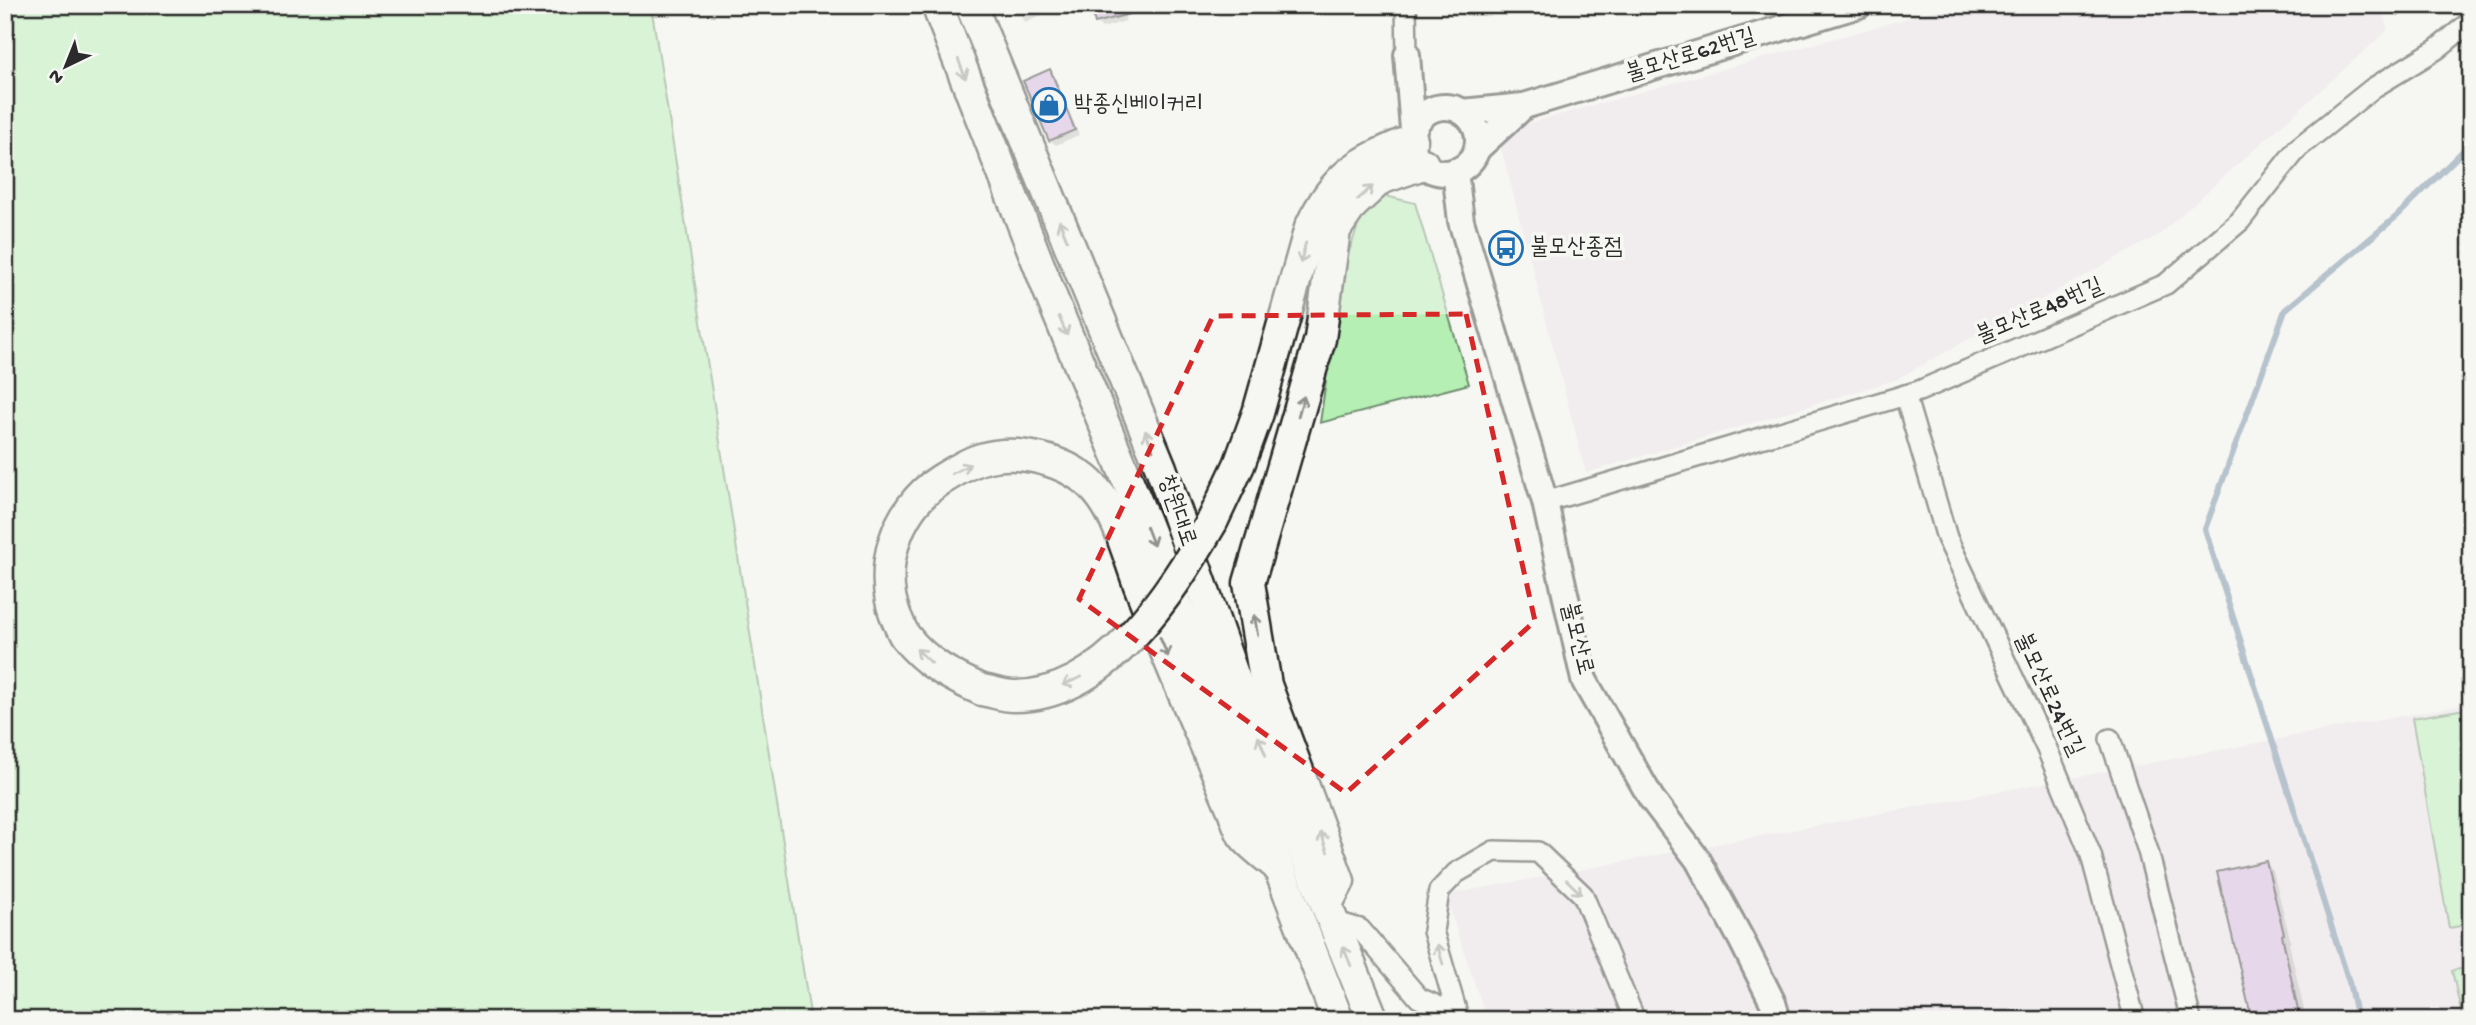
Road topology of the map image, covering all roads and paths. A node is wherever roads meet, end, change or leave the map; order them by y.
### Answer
1 (937, 5) edge
2 (971, 5) edge
3 (1406, 5) edge
4 (1859, 5) edge
5 (2471, 21) edge
6 (1407, 55) junction
7 (1524, 106) junction
8 (1433, 109) junction
9 (1462, 112) junction
10 (1476, 149) junction
11 (1427, 155) junction
12 (1905, 395) junction
13 (1545, 502) junction
14 (2110, 740) dead end
15 (1279, 868) junction
16 (1330, 913) junction
17 (1458, 1018) edge
18 (1338, 1020) edge
19 (1373, 1020) edge
20 (1635, 1020) edge
21 (1778, 1020) edge
22 (2135, 1020) edge
23 (2191, 1020) edge

1 -> 15 main road, 창원대로
16 -> 2 main road, 창원대로
3 - 6 street
4 - 7 street, 불모산로62번길
5 - 12 street, 불모산로48번길
6 - 8 street
6 - 11 street, 불모산로
7 - 9 street
7 - 10 street
8 - 9 street
8 - 11 street
9 - 10 street
10 - 11 street
11 - 13 street, 불모산로
11 -> 15 main road, bridge
16 -> 11 main road
12 - 13 street, 불모산로48번길
12 - 22 street, 불모산로24번길
13 - 21 street, 불모산로
14 - 23 street
15 - 18 main road, 창원대로
16 - 17 street
19 -> 16 main road, 창원대로
17 -> 20 street

